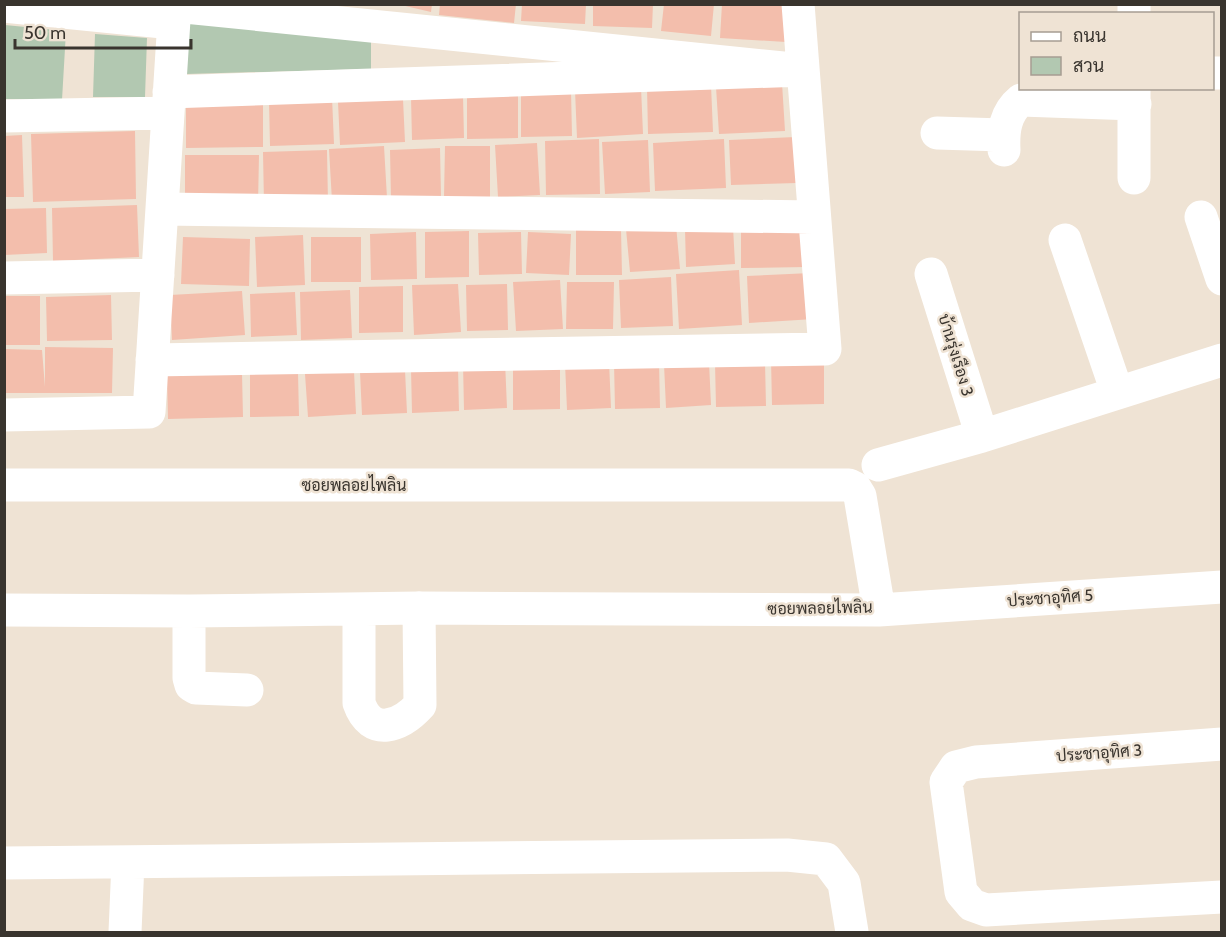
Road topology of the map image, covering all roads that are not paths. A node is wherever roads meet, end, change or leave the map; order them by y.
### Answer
1 (798, 4) edge
2 (4, 6) edge
3 (174, 11) edge
4 (803, 70) junction
5 (1134, 96) edge
6 (168, 102) junction
7 (4, 116) edge
8 (937, 133) dead end
9 (1134, 178) dead end
10 (162, 209) junction
11 (814, 217) junction
12 (1201, 217) dead end
13 (1065, 240) dead end
14 (1219, 262) edge
15 (931, 274) dead end
16 (158, 275) junction
17 (4, 278) edge
18 (152, 360) junction
19 (1221, 360) edge
20 (1117, 392) junction
21 (4, 415) edge
22 (982, 436) junction
23 (878, 465) dead end
24 (4, 485) edge
25 (1221, 587) edge
26 (419, 608) junction
27 (358, 609) junction
28 (4, 610) edge
29 (879, 610) junction
30 (189, 611) junction
31 (247, 690) dead end
32 (1221, 744) edge
33 (128, 862) junction
34 (4, 863) edge
35 (1221, 897) edge
36 (125, 933) edge
37 (852, 933) edge

1 - 4 street
2 - 3 street
3 - 4 street
3 - 6 street
4 - 6 street
4 - 11 street
5 - 8 street
5 - 9 street
6 - 7 street
6 - 10 street
10 - 11 street
10 - 16 street
11 - 18 street
12 - 14 street
13 - 20 street
15 - 22 street, บ้านรุ่งเรือง 3
16 - 17 street
16 - 18 street
18 - 21 street
19 - 20 street
20 - 22 street
22 - 23 street
24 - 29 street, ซอยพลอยไพลิน
25 - 29 street, ประชาอุทิศ 5
26 - 27 street, ซอยพลอยไพลิน
26 - 27 street
26 - 29 street, ซอยพลอยไพลิน
27 - 30 street, ซอยพลอยไพลิน
28 - 30 street, ซอยพลอยไพลิน
30 - 31 street
32 - 35 street, ประชาอุทิศ 3
33 - 34 street
33 - 36 street
33 - 37 street

